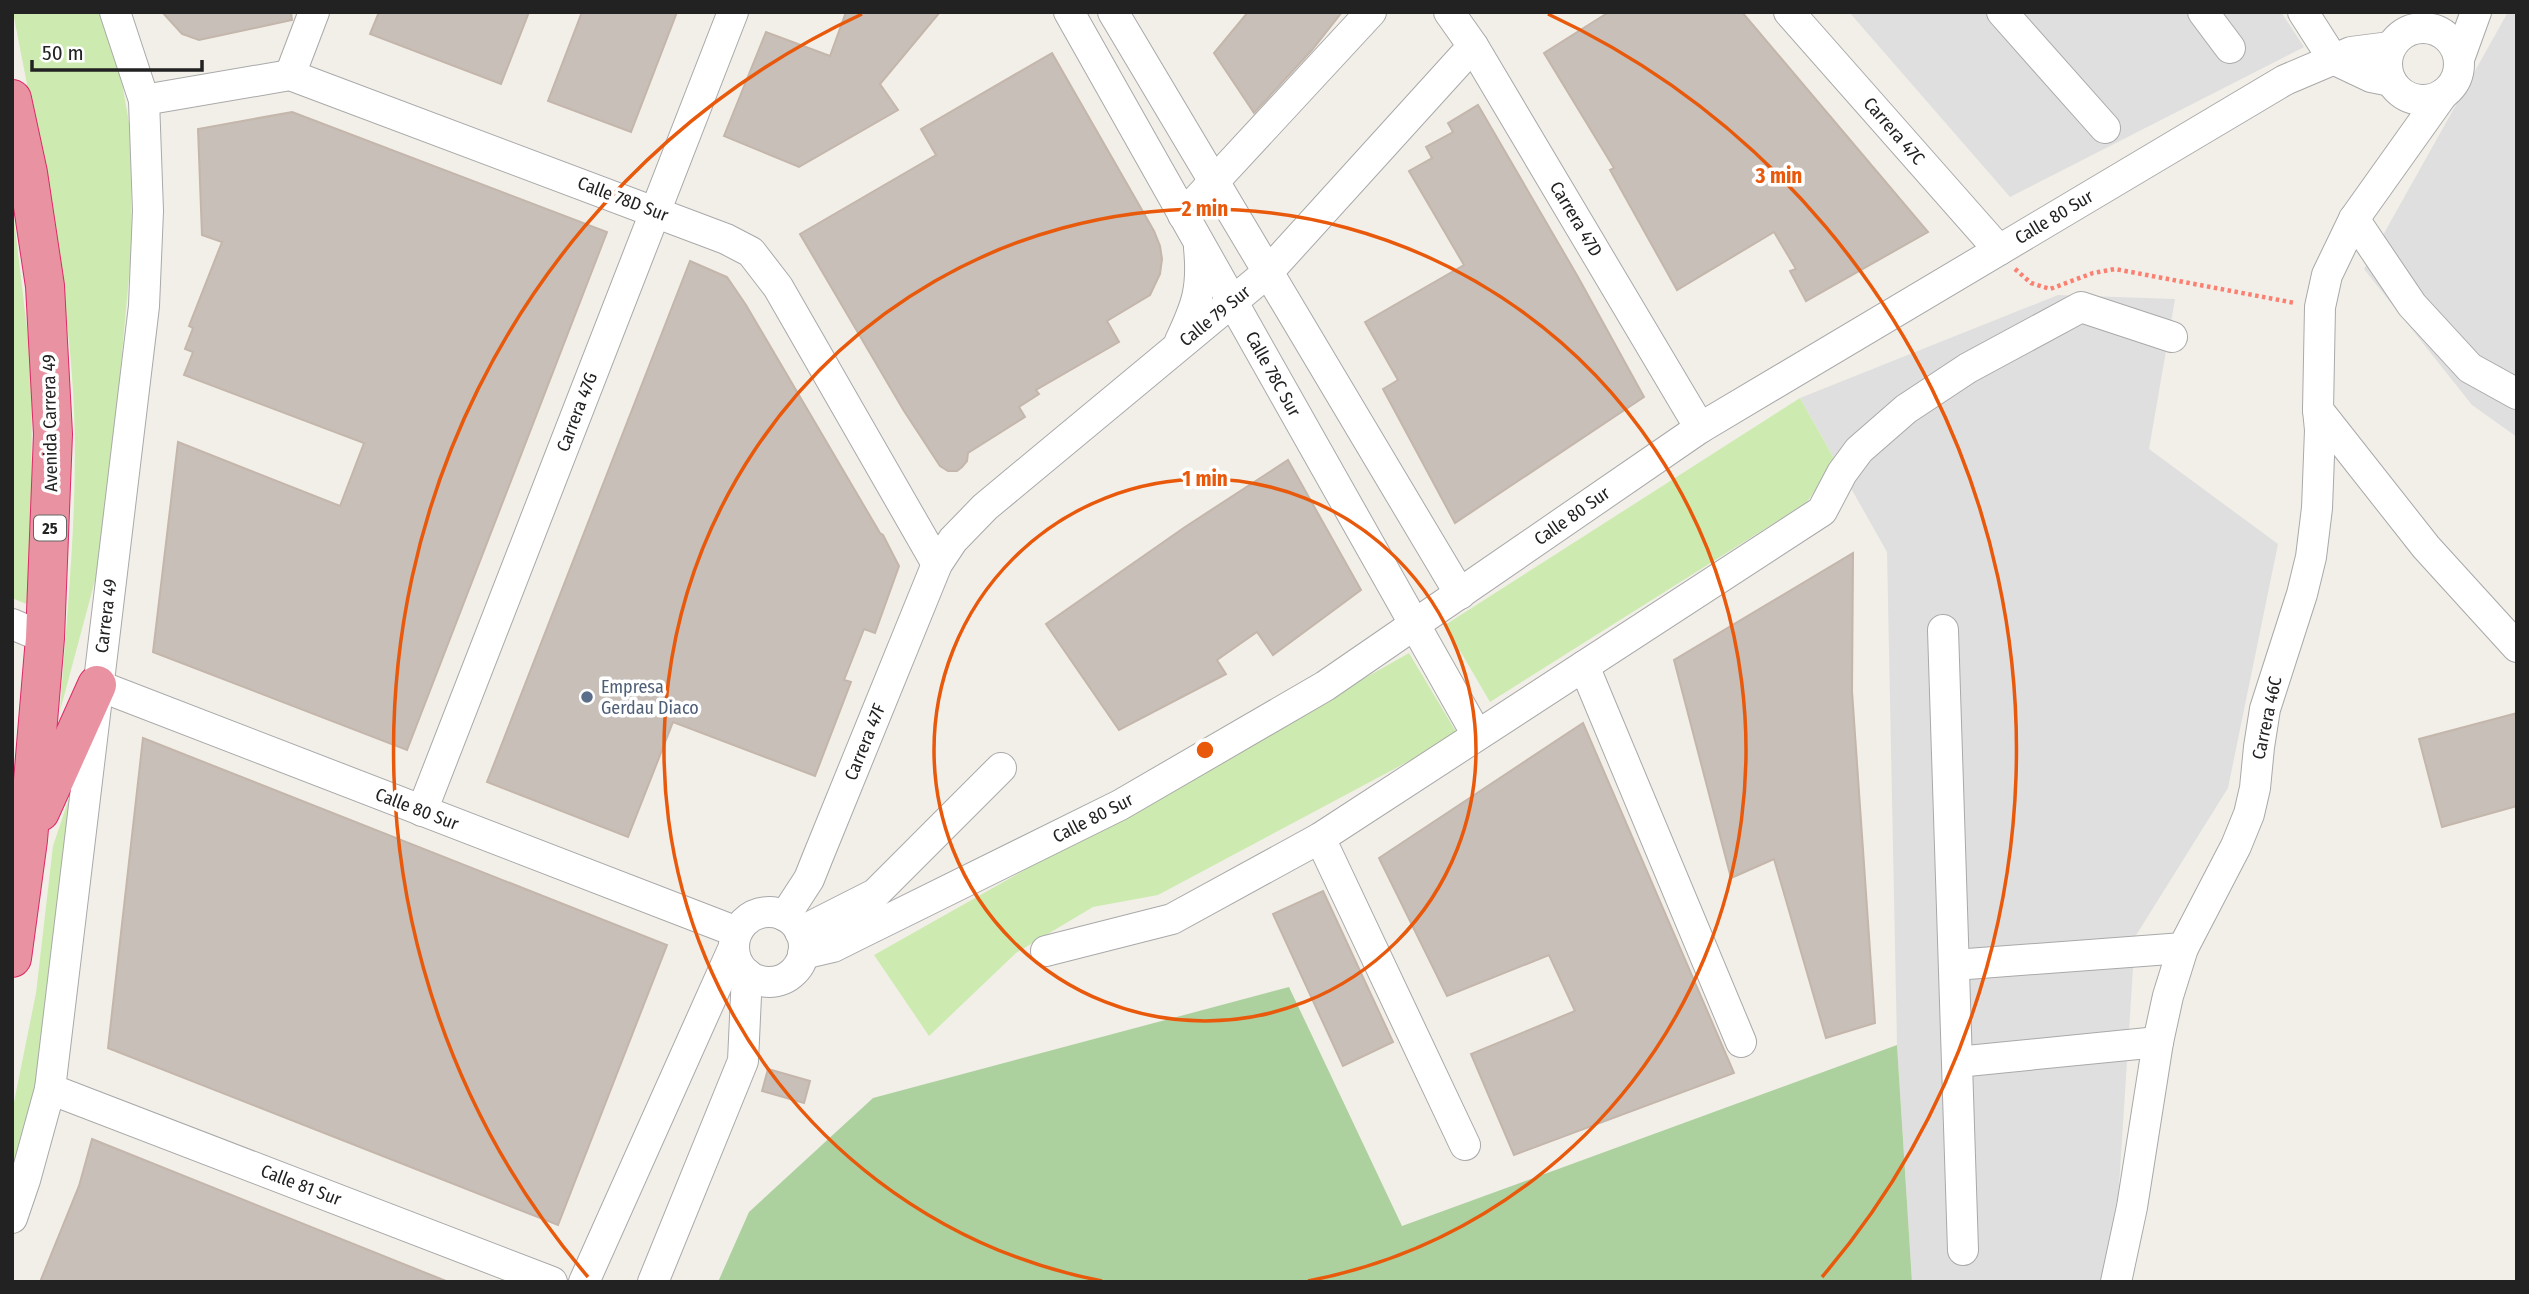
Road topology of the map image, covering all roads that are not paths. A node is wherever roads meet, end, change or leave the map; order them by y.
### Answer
1 (115, 12) edge
2 (314, 12) edge
3 (733, 12) edge
4 (1069, 12) edge
5 (1113, 12) edge
6 (1371, 12) edge
7 (1449, 12) edge
8 (1789, 12) edge
9 (2002, 12) edge
10 (2203, 12) edge
11 (2303, 12) edge
12 (2476, 12) edge
13 (2399, 32) edge
14 (1473, 46) junction
15 (2230, 48) dead end
16 (2333, 59) junction
17 (2459, 59) junction
18 (290, 75) junction
19 (2400, 89) junction
20 (2443, 94) junction
21 (12, 99) edge
22 (144, 100) junction
23 (2105, 128) dead end
24 (2398, 158) junction
25 (1214, 181) junction
26 (655, 211) junction
27 (1183, 215) junction
28 (2354, 219) junction
29 (1198, 241) junction
30 (1999, 250) junction
31 (1268, 272) junction
32 (1233, 302) junction
33 (2172, 337) dead end
34 (1178, 347) junction
35 (2517, 394) edge
36 (2318, 410) junction
37 (1700, 428) junction
38 (937, 565) junction
39 (1460, 594) junction
40 (1415, 624) junction
41 (1943, 630) dead end
42 (29, 631) edge
43 (2517, 647) edge
44 (1584, 666) junction
45 (97, 685) junction
46 (1477, 735) junction
47 (1001, 768) dead end
48 (422, 811) junction
49 (1320, 838) junction
50 (28, 840) junction
51 (796, 934) junction
52 (2183, 948) junction
53 (1046, 951) dead end
54 (739, 952) junction
55 (12, 958) edge
56 (1954, 965) junction
57 (1741, 1042) dead end
58 (2158, 1042) junction
59 (1957, 1062) junction
60 (50, 1089) junction
61 (1465, 1144) dead end
62 (12, 1218) edge
63 (1964, 1250) dead end
64 (552, 1282) edge
65 (584, 1282) edge
66 (653, 1282) edge
67 (2116, 1282) edge

1 - 22 street, Carrera 49
2 - 18 street
3 - 26 street, Carrera 47G
4 - 27 street, Calle 78C Sur
5 - 25 street
6 - 25 street
7 - 14 street, Carrera 47D
8 - 30 street, Carrera 47C
9 - 23 street
10 - 15 street
11 - 16 street
12 - 17 street
13 - 16 street, Calle 80 Sur
13 - 17 street
13 - 19 street
14 - 31 street, Calle 79 Sur
14 - 37 street, Carrera 47D
16 - 19 street
16 - 30 street, Calle 80 Sur
17 - 20 street
18 - 22 street
18 - 26 street, Calle 78D Sur
19 - 20 street
19 - 24 street
20 - 24 street, Carrera 46C
21 - 42 highway, Avenida Carrera 49 / 25
22 - 45 street, Carrera 49
24 - 28 street, Carrera 46C
25 - 27 street
25 - 31 street
26 - 38 street, Calle 78D Sur
26 - 48 street, Carrera 47G
27 - 29 street, Calle 78C Sur
28 - 35 street
28 - 36 street, Carrera 46C
29 - 32 street, Calle 78C Sur
29 - 34 street
30 - 37 street, Calle 80 Sur
31 - 32 street, Calle 79 Sur
31 - 39 street
32 - 34 street, Calle 79 Sur
32 - 40 street, Calle 78C Sur
33 - 44 street
34 - 38 street, Calle 79 Sur
36 - 43 street
36 - 52 street, Carrera 46C
37 - 39 street, Calle 80 Sur
38 - 51 street, Carrera 47F
39 - 40 street, Calle 80 Sur
40 - 46 street, Calle 78C Sur
40 - 51 street, Calle 80 Sur
41 - 56 street
42 - 50 highway, Avenida Carrera 49 / 25
44 - 46 street
44 - 57 street
45 - 48 street, Calle 80 Sur
45 - 50 highway
45 - 60 street, Carrera 49
46 - 49 street
47 - 51 street
48 - 54 street, Calle 80 Sur
49 - 53 street
49 - 61 street
50 - 55 highway, Avenida Carrera 49 / 25
51 - 54 street
51 - 54 street
52 - 56 street
52 - 58 street, Carrera 46C
54 - 65 street
54 - 66 street
56 - 59 street
58 - 59 street
58 - 67 street, Carrera 46C
59 - 63 street
60 - 62 street, Carrera 49
60 - 64 street, Calle 81 Sur

